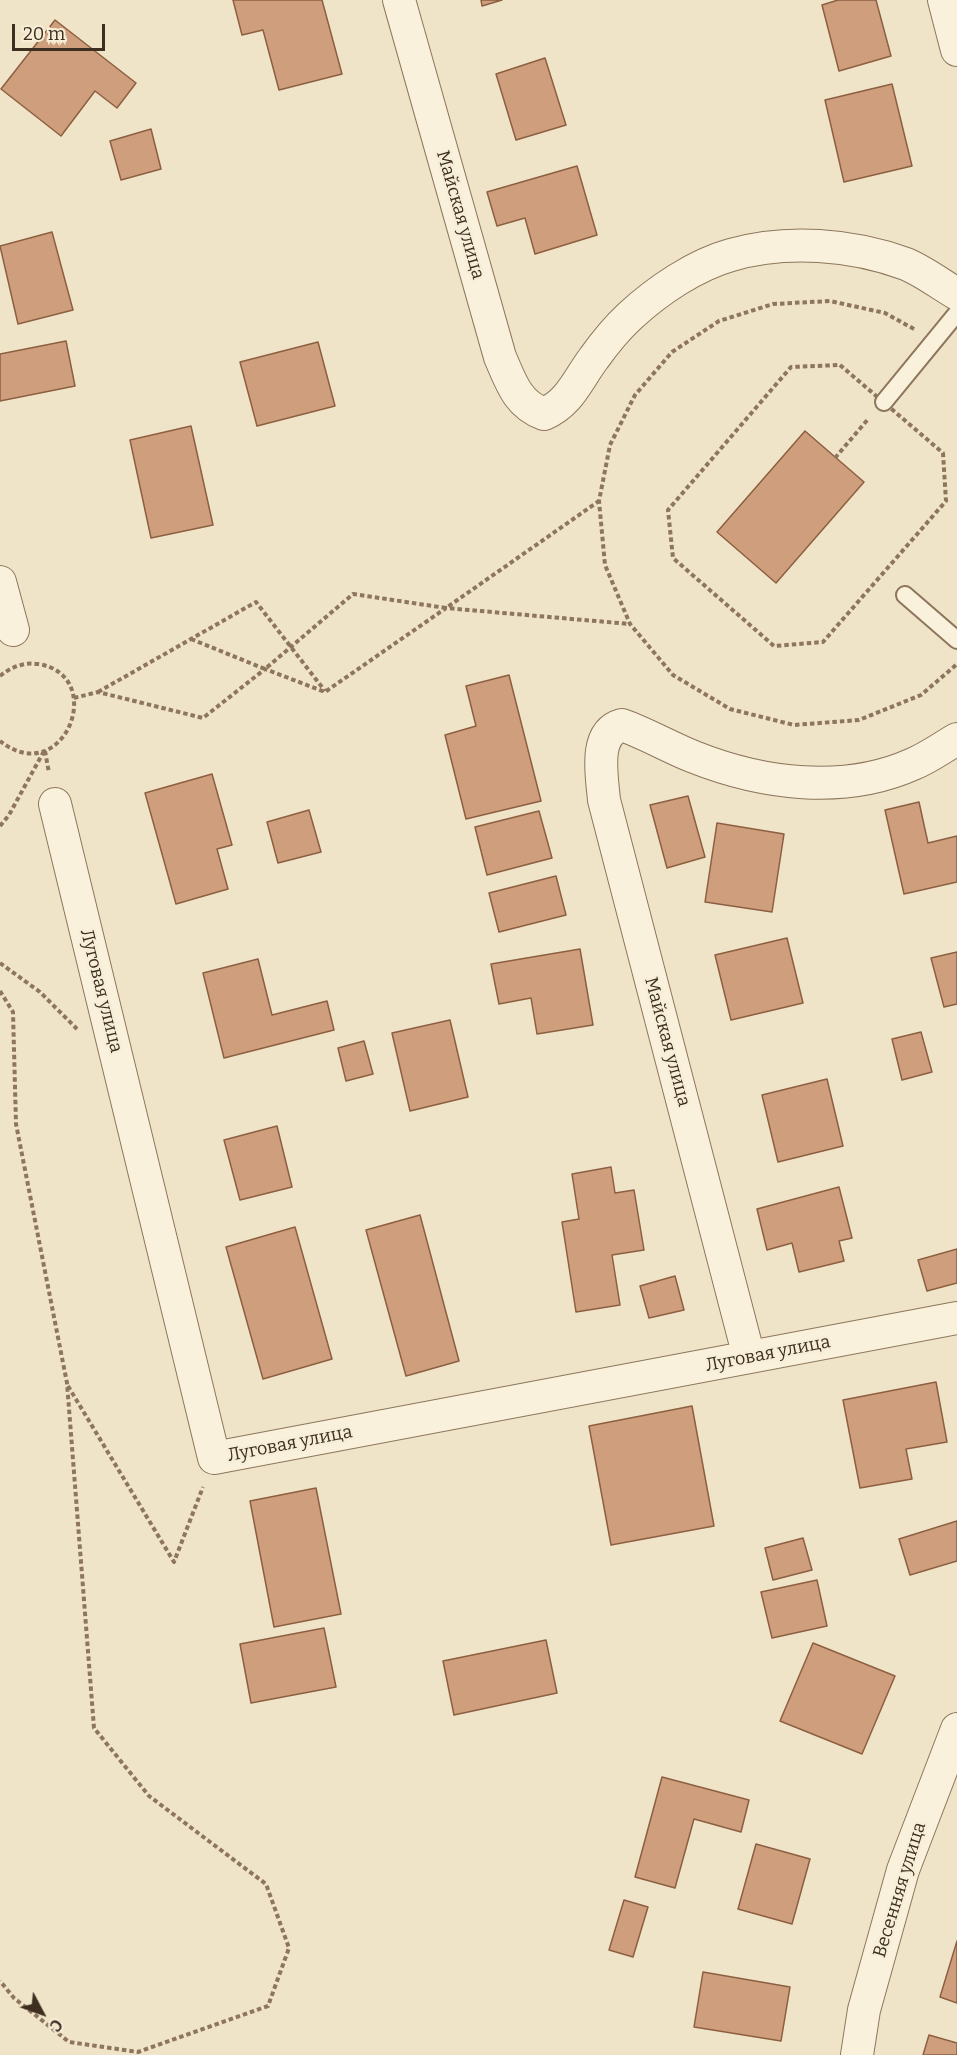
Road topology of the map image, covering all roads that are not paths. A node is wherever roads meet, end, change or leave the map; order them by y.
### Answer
1 (399, 0) edge
2 (944, 0) edge
3 (957, 50) edge
4 (957, 294) edge
5 (957, 313) edge
6 (884, 402) road end
7 (0, 582) edge
8 (905, 595) dead end
9 (13, 630) dead end
10 (957, 640) edge
11 (957, 739) edge
12 (55, 804) dead end
13 (957, 1318) edge
14 (749, 1357) junction
15 (957, 1729) edge
16 (857, 2055) edge

1 - 4 street, Майская улица
2 - 3 street
5 - 6 lane
7 - 9 street
8 - 10 lane
11 - 14 street, Майская улица
12 - 14 street, Луговая улица
13 - 14 street, Луговая улица
15 - 16 street, Весенняя улица

